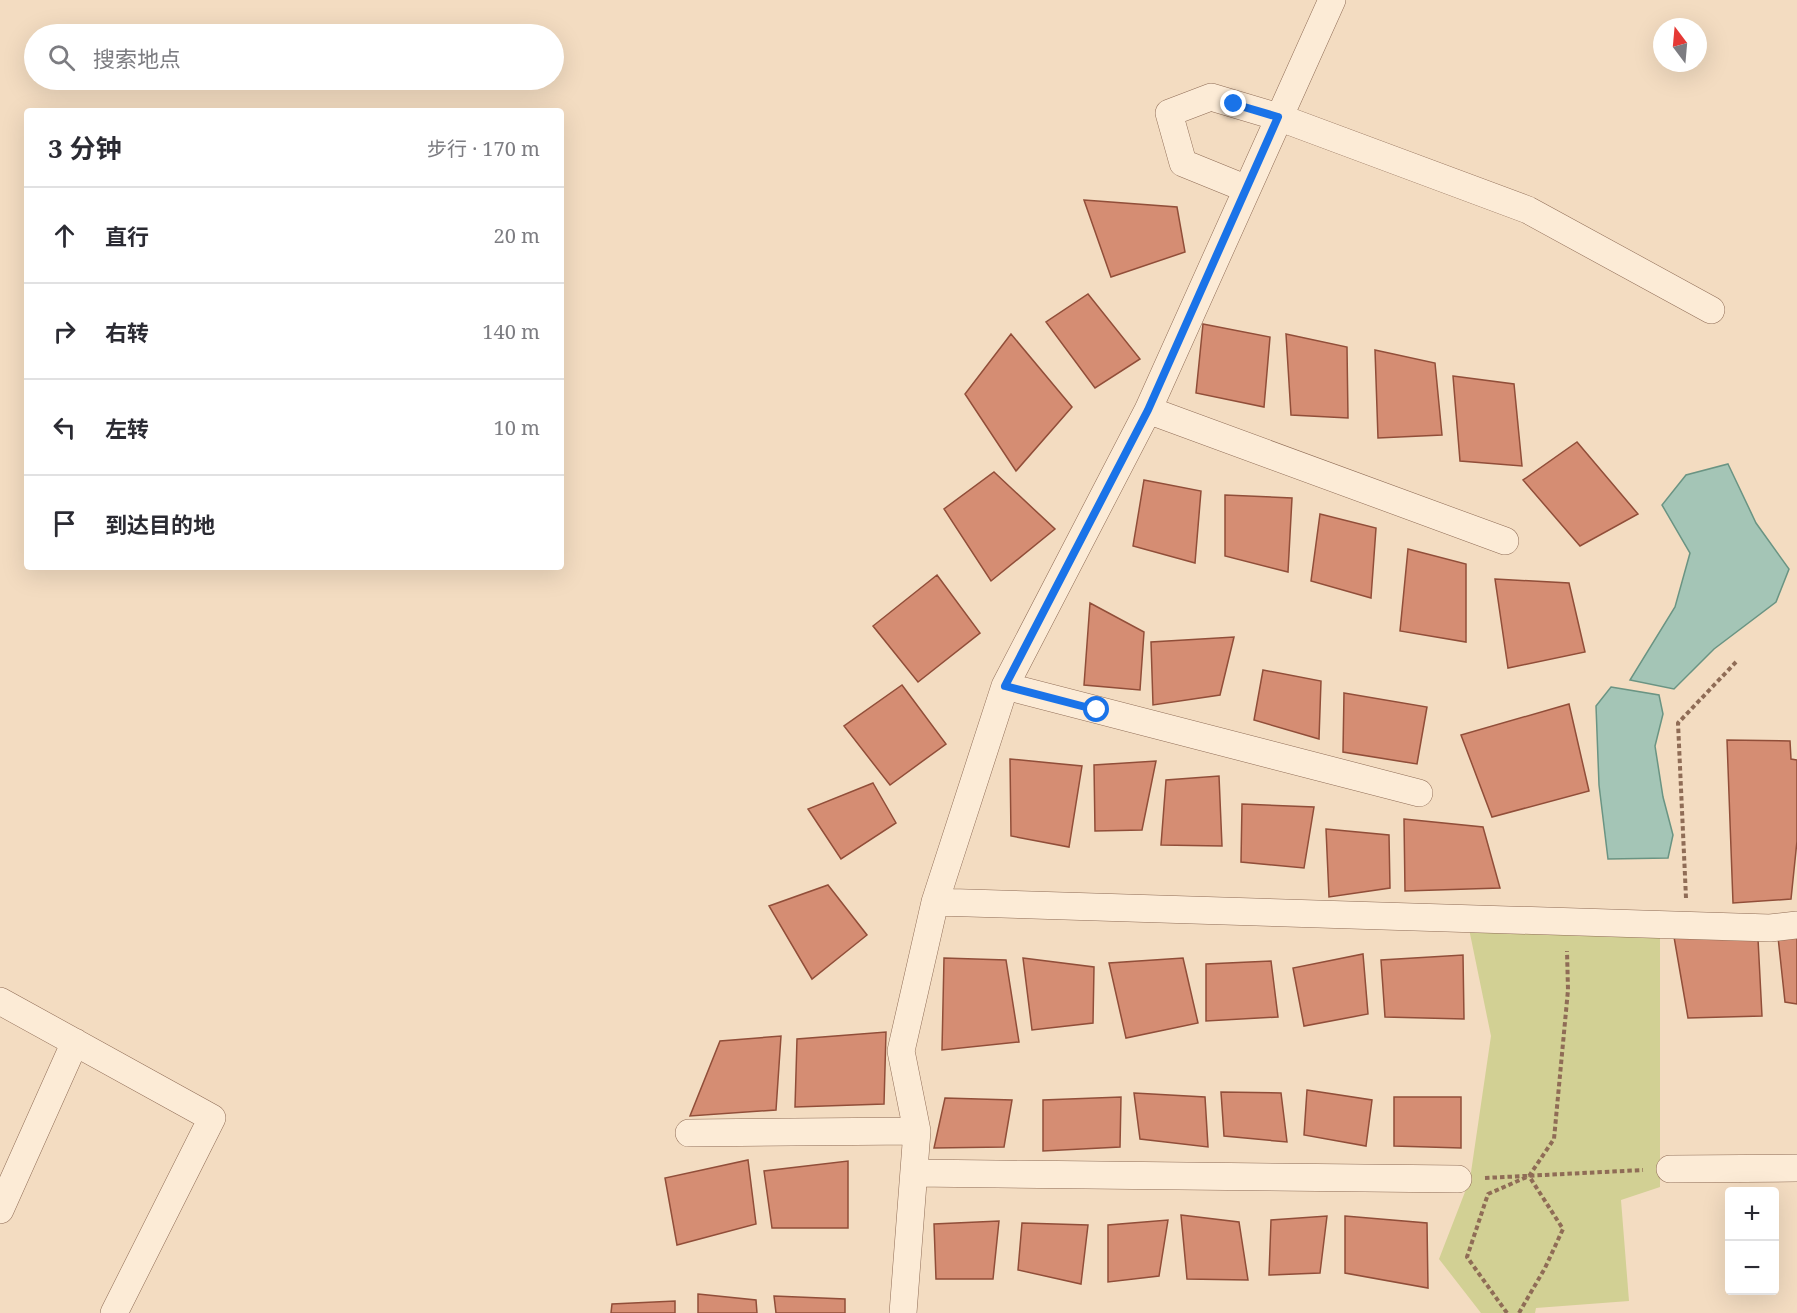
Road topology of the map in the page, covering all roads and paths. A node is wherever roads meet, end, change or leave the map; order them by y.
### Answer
1 (1332, 0) edge
2 (1278, 117) junction
3 (1247, 189) junction
4 (1711, 310) dead end
5 (1148, 410) junction
6 (1505, 541) dead end
7 (1736, 662) dead end
8 (1005, 686) junction
9 (1419, 793) dead end
10 (936, 902) junction
11 (1567, 921) junction
12 (1687, 925) junction
13 (1797, 925) edge
14 (0, 1001) edge
15 (75, 1042) junction
16 (917, 1131) junction
17 (689, 1133) dead end
18 (1797, 1168) edge
19 (1670, 1169) joint
20 (914, 1173) junction
21 (1529, 1176) junction
22 (1458, 1179) joint
23 (0, 1210) edge
24 (114, 1313) edge
25 (903, 1313) edge
26 (1507, 1313) edge
27 (1519, 1313) edge

1 - 2 street
2 - 3 street
2 - 3 street
2 - 4 street
3 - 5 street
5 - 6 street
5 - 8 street
7 - 12 path
8 - 9 street
8 - 10 street
10 - 11 street
10 - 16 street
11 - 12 street
11 - 21 path
12 - 13 street
14 - 15 street
15 - 23 street
15 - 24 street
16 - 17 street
16 - 20 street
18 - 19 street
19 - 21 path
20 - 22 street
20 - 25 street
21 - 22 path
21 - 26 path
21 - 27 path

